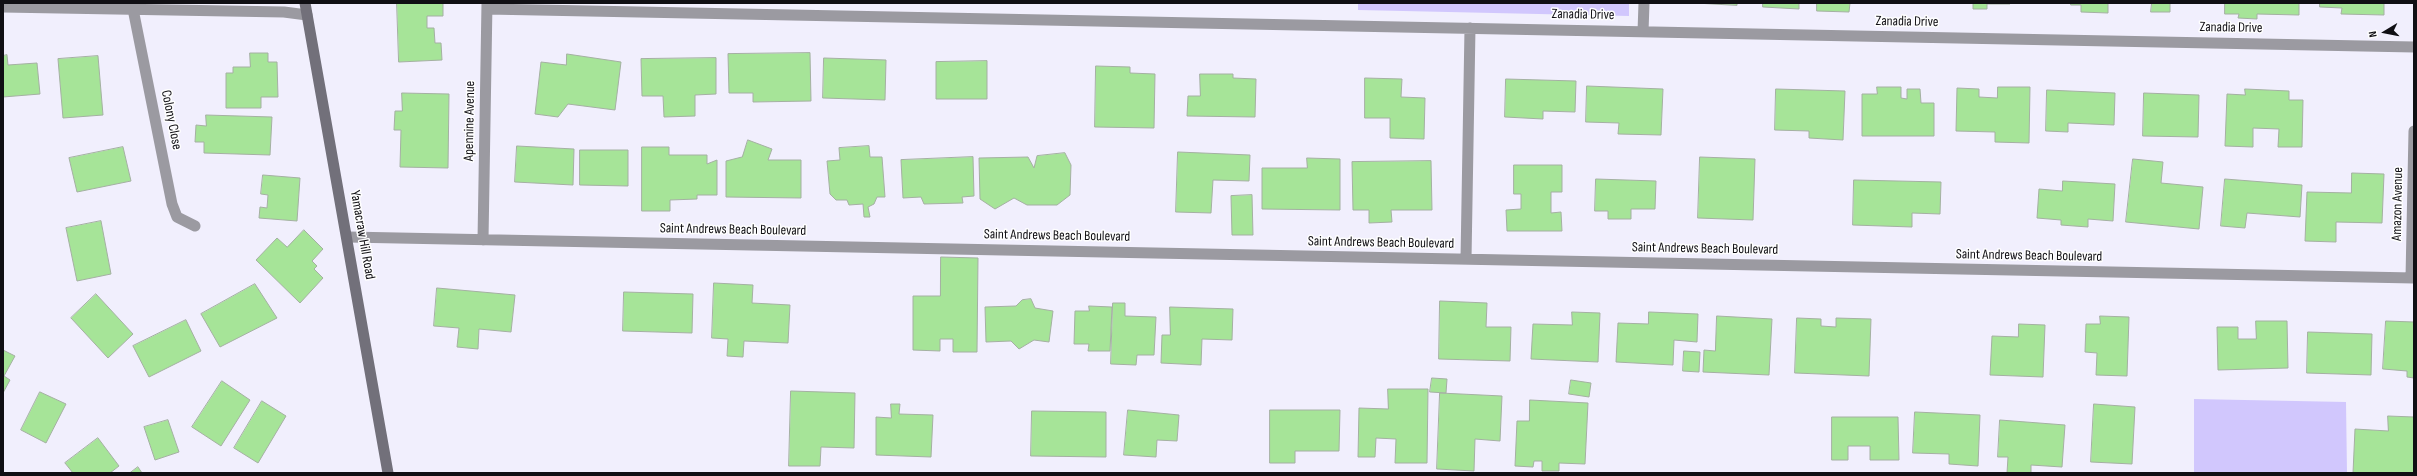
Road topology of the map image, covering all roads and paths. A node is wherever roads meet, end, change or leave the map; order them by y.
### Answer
1 (305, 3) edge
2 (1644, 3) edge
3 (487, 6) edge
4 (3, 7) edge
5 (134, 9) junction
6 (307, 15) junction
7 (1470, 28) junction
8 (1643, 32) junction
9 (2414, 47) edge
10 (2414, 130) edge
11 (195, 226) dead end
12 (348, 237) junction
13 (483, 240) junction
14 (1466, 259) junction
15 (2413, 278) edge
16 (388, 473) edge

1 - 6 main road, Yamacraw Hill Road
2 - 8 street
3 - 7 street, Zanadia Drive
3 - 13 street, Apennine Avenue
4 - 5 street
5 - 6 street
5 - 11 street, Colony Close
6 - 12 main road, Yamacraw Hill Road
7 - 8 street, Zanadia Drive
7 - 14 street
8 - 9 street, Zanadia Drive
10 - 15 street, Amazon Avenue
12 - 13 street, Saint Andrews Beach Boulevard
12 - 16 main road, Yamacraw Hill Road
13 - 14 street, Saint Andrews Beach Boulevard
14 - 15 street, Saint Andrews Beach Boulevard

